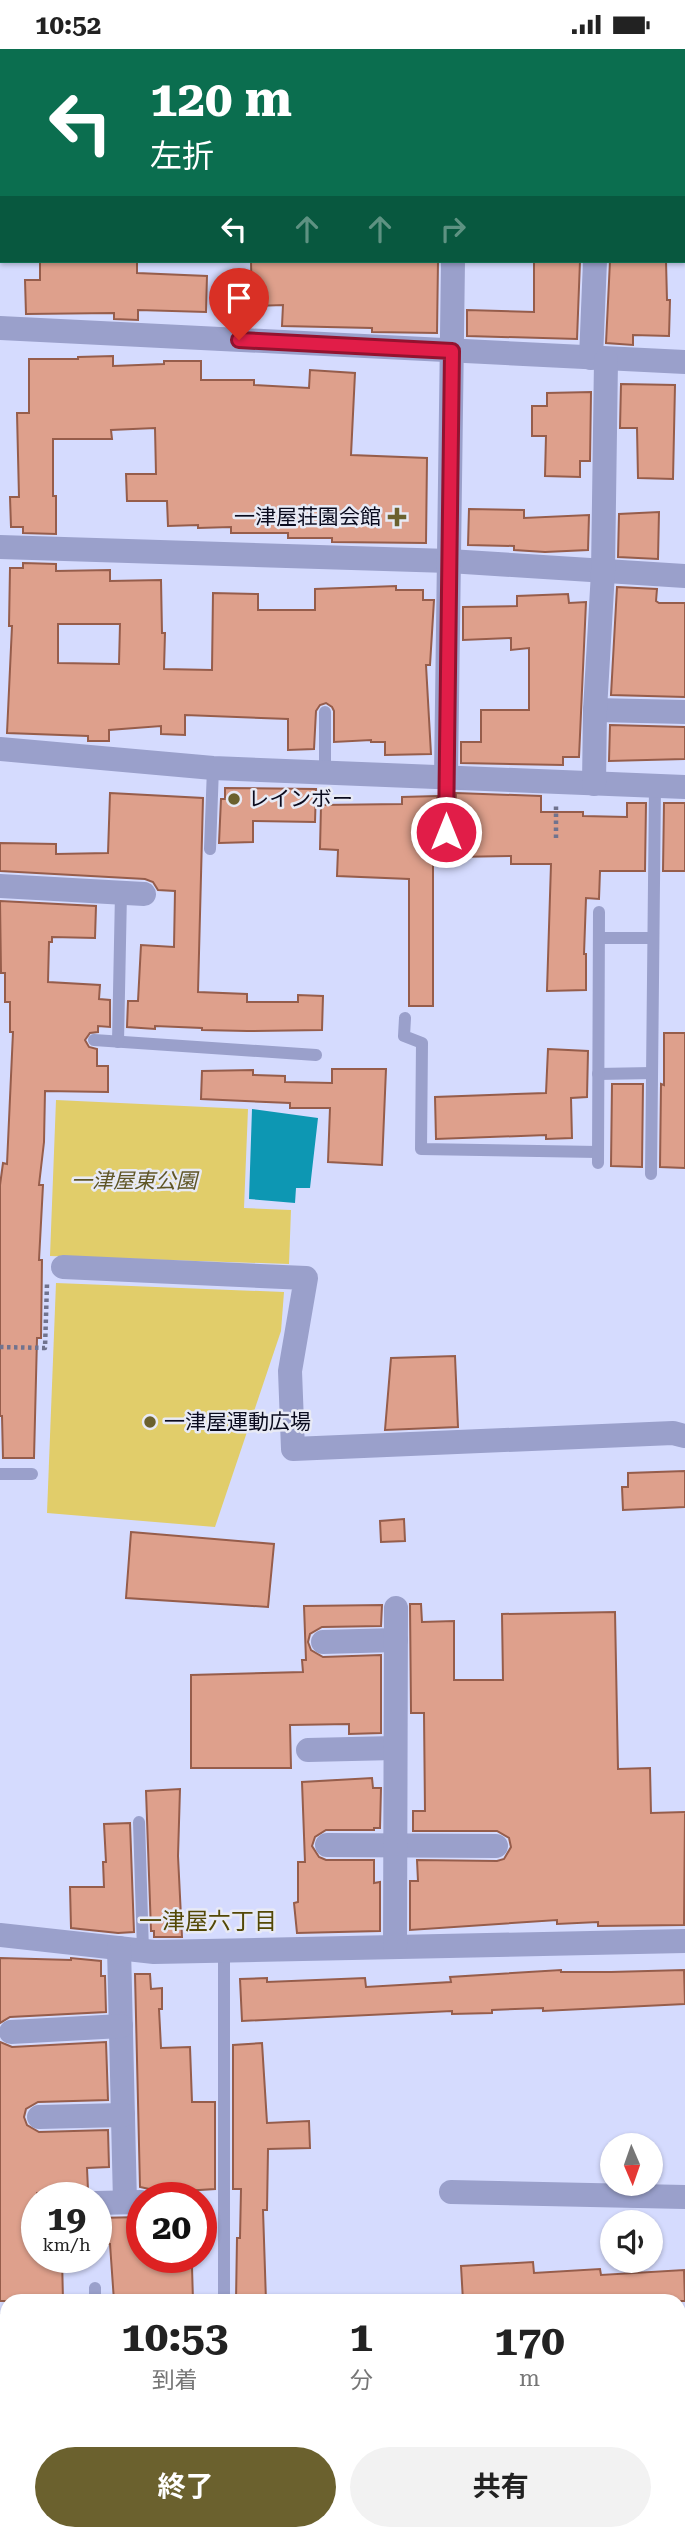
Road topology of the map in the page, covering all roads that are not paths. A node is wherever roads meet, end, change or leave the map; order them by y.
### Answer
1 (453, 263) edge
2 (595, 263) edge
3 (0, 328) edge
4 (452, 351) junction
5 (598, 359) junction
6 (685, 362) edge
7 (0, 547) edge
8 (449, 561) junction
9 (603, 572) junction
10 (685, 576) edge
11 (595, 710) junction
12 (325, 712) dead end
13 (685, 712) edge
14 (0, 749) edge
15 (214, 768) junction
16 (326, 772) junction
17 (446, 777) junction
18 (594, 783) junction
19 (655, 786) junction
20 (685, 787) edge
21 (210, 849) dead end
22 (445, 860) dead end
23 (0, 886) edge
24 (133, 894) joint
25 (599, 912) dead end
26 (599, 938) junction
27 (653, 938) junction
28 (405, 1018) dead end
29 (94, 1040) dead end
30 (118, 1042) junction
31 (316, 1055) dead end
32 (652, 1073) junction
33 (598, 1074) junction
34 (651, 1174) dead end
35 (63, 1268) road end
36 (685, 1436) edge
37 (0, 1473) edge
38 (32, 1474) dead end
39 (396, 1608) dead end
40 (396, 1640) junction
41 (323, 1642) dead end
42 (395, 1748) junction
43 (308, 1750) dead end
44 (139, 1822) dead end
45 (327, 1846) dead end
46 (394, 1846) junction
47 (496, 1846) dead end
48 (0, 1935) edge
49 (685, 1941) edge
50 (395, 1947) junction
51 (131, 1950) junction
52 (224, 1951) junction
53 (121, 2026) junction
54 (10, 2032) dead end
55 (123, 2115) junction
56 (39, 2117) dead end
57 (131, 2182) edge
58 (451, 2192) dead end
59 (685, 2197) edge
60 (223, 2294) edge

1 - 4 street
2 - 5 street
3 - 4 street
4 - 5 street
4 - 8 street
5 - 6 street
5 - 9 street
7 - 8 street
8 - 9 street
8 - 17 street
9 - 10 street
9 - 11 street
11 - 13 street
11 - 18 street
12 - 16 lane
14 - 15 street
15 - 16 street
15 - 21 lane
16 - 17 street
17 - 18 street
17 - 22 lane
18 - 19 street
19 - 20 street
19 - 27 lane
23 - 24 street
24 - 30 lane
25 - 26 lane
26 - 27 lane
26 - 33 lane
27 - 32 lane
28 - 33 lane
29 - 30 lane
30 - 31 lane
32 - 33 lane
32 - 34 lane
35 - 36 street
37 - 38 lane
39 - 40 street
40 - 41 street
40 - 42 street
42 - 43 street
42 - 46 street
44 - 51 lane
45 - 46 street
46 - 47 street
46 - 50 street
48 - 51 street
49 - 50 street
50 - 52 street
51 - 52 street
51 - 53 street
52 - 60 lane
53 - 54 street
53 - 55 street
55 - 56 street
55 - 57 street
58 - 59 street

